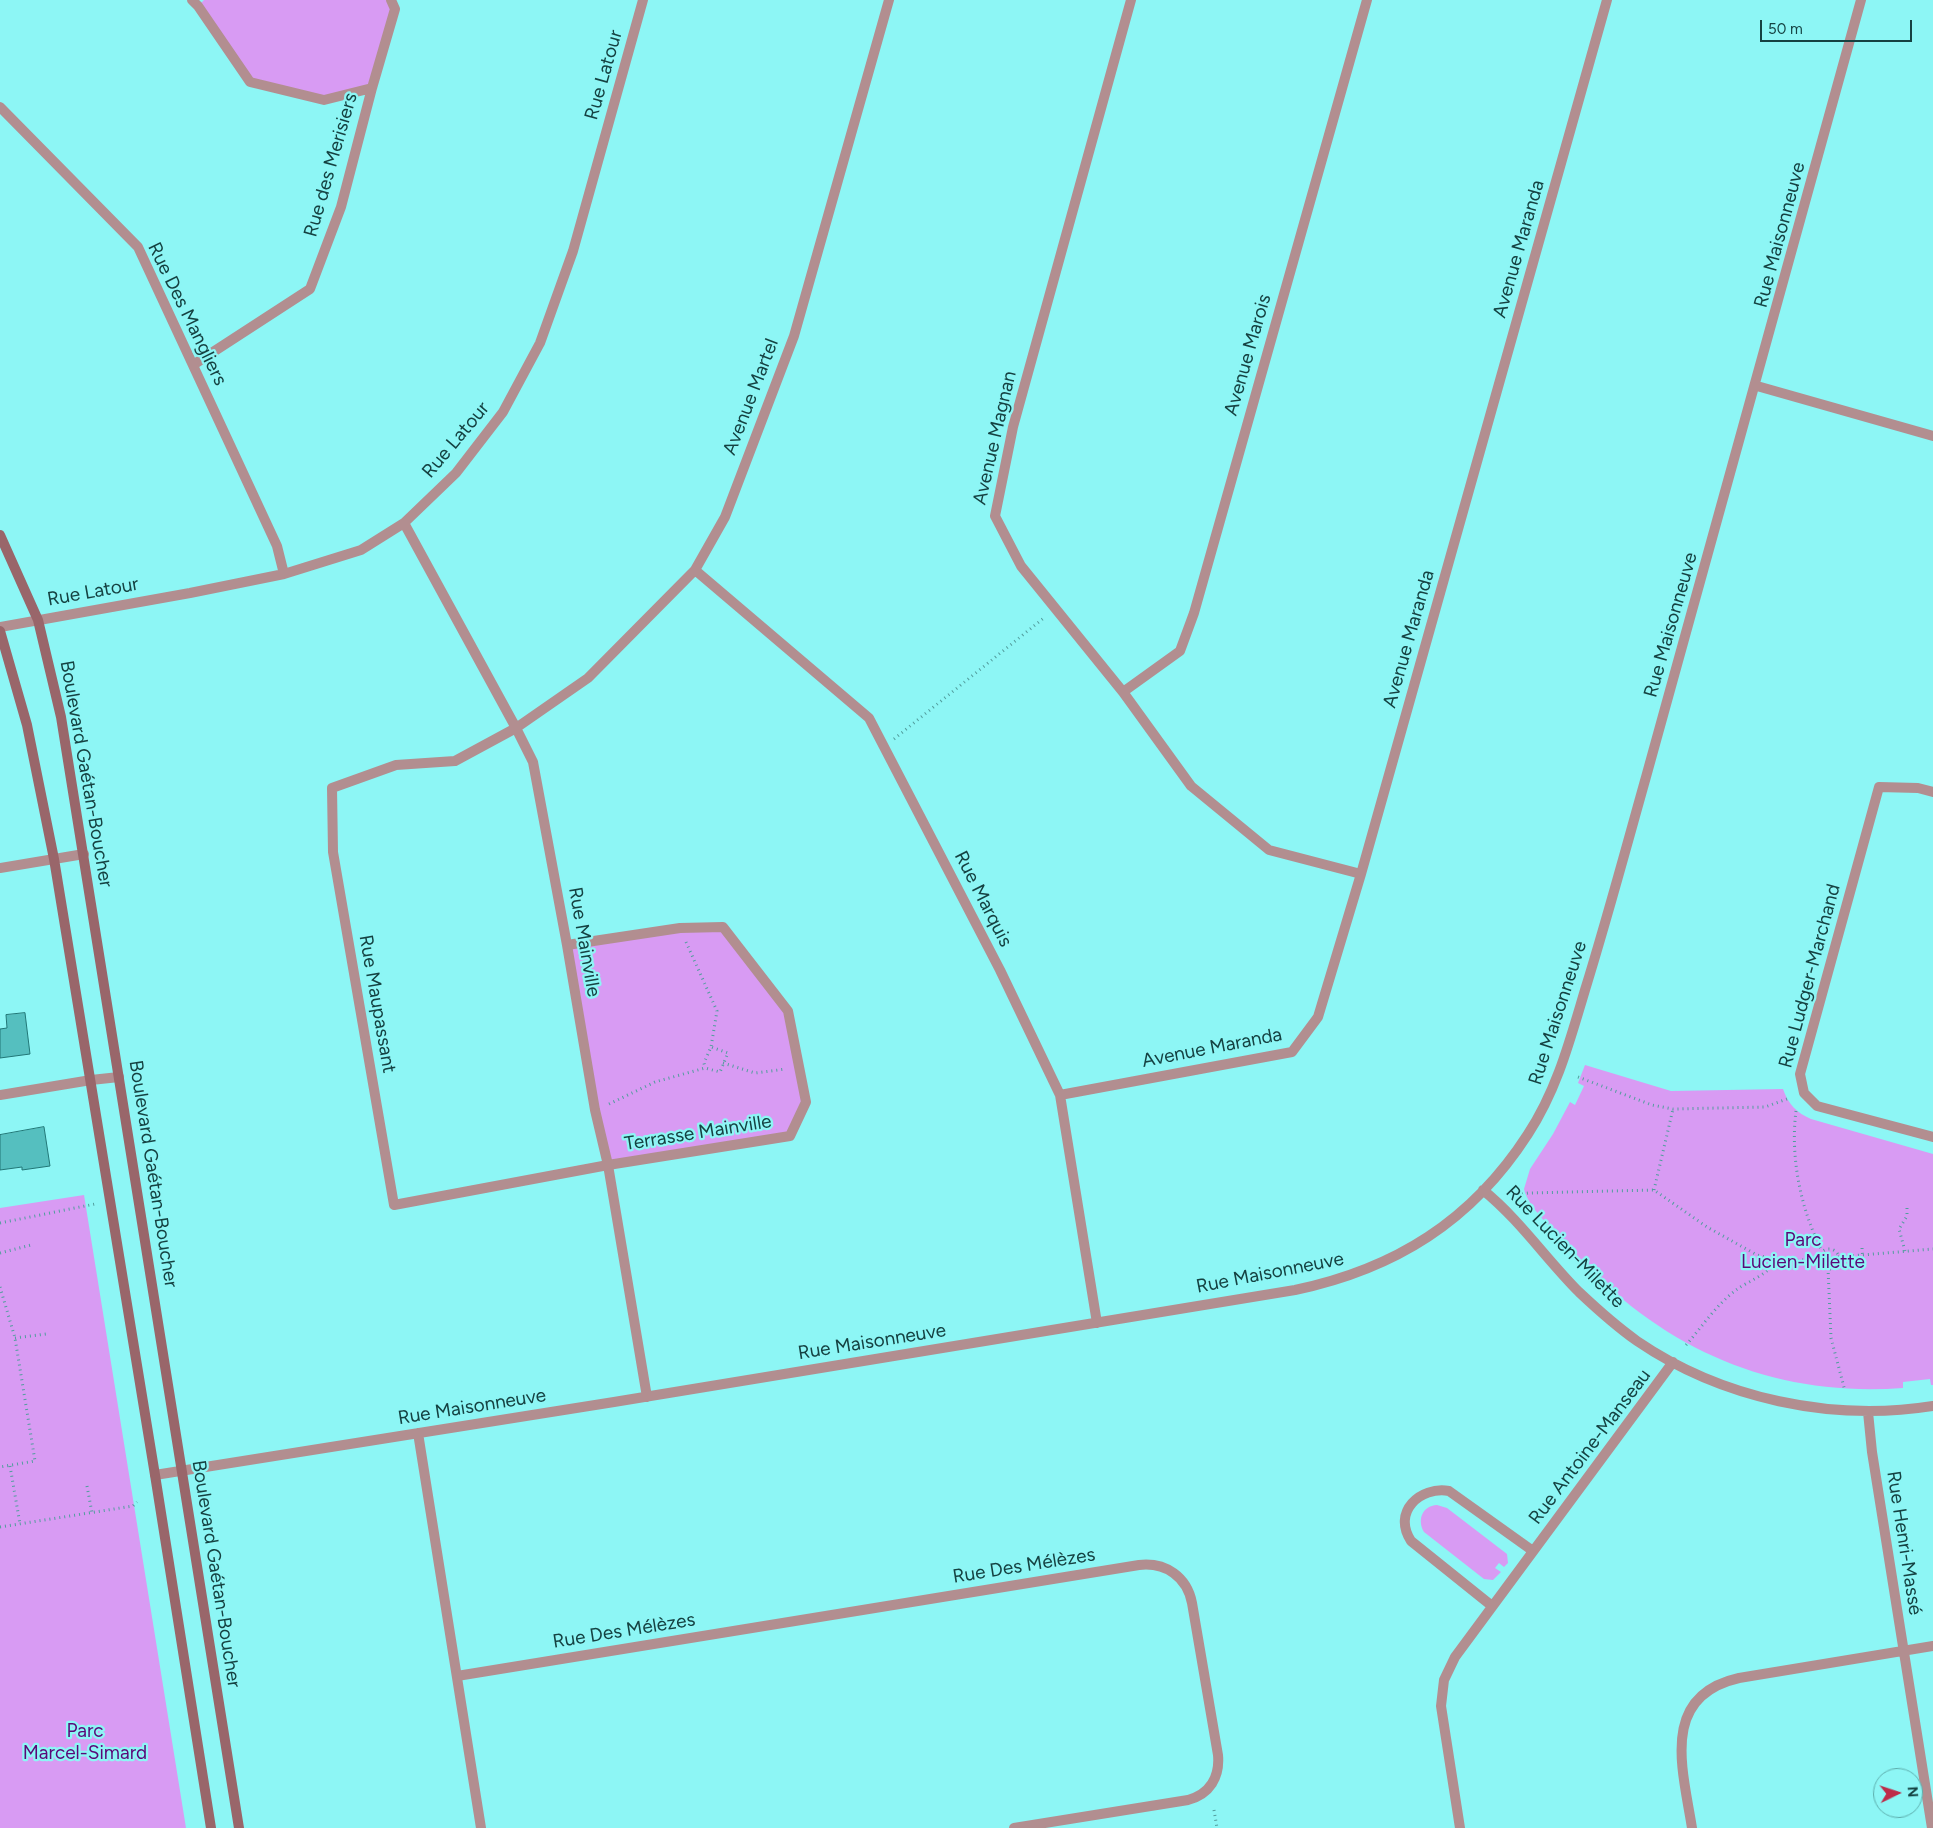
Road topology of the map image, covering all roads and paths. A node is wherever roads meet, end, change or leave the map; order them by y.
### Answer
1 (391, 0) edge
2 (643, 0) edge
3 (889, 0) edge
4 (1131, 0) edge
5 (1366, 0) edge
6 (1607, 0) edge
7 (1862, 0) edge
8 (198, 2) edge
9 (372, 88) junction
10 (0, 107) edge
11 (192, 365) junction
12 (1757, 386) junction
13 (1933, 436) edge
14 (404, 523) junction
15 (0, 535) edge
16 (696, 570) junction
17 (284, 574) junction
18 (1056, 609) junction
19 (38, 620) junction
20 (0, 627) edge
21 (0, 630) edge
22 (1123, 692) junction
23 (516, 728) junction
24 (884, 747) junction
25 (1933, 792) edge
26 (84, 854) junction
27 (54, 859) junction
28 (0, 868) edge
29 (1361, 874) junction
30 (680, 928) junction
31 (567, 945) junction
32 (712, 1047) junction
33 (724, 1063) junction
34 (799, 1066) junction
35 (706, 1068) junction
36 (119, 1077) junction
37 (1578, 1077) dead end
38 (90, 1080) junction
39 (0, 1095) edge
40 (1060, 1095) junction
41 (1787, 1099) dead end
42 (595, 1110) junction
43 (1673, 1110) junction
44 (1796, 1111) dead end
45 (1933, 1137) edge
46 (608, 1165) junction
47 (1483, 1190) junction
48 (1654, 1190) junction
49 (1522, 1194) dead end
50 (110, 1201) junction
51 (1906, 1204) dead end
52 (0, 1223) edge
53 (31, 1245) dead end
54 (1862, 1248) dead end
55 (1933, 1249) edge
56 (1822, 1251) junction
57 (1905, 1251) junction
58 (0, 1253) edge
59 (1862, 1255) junction
60 (1838, 1257) junction
61 (1776, 1260) junction
62 (1819, 1260) junction
63 (1862, 1261) dead end
64 (1828, 1268) junction
65 (0, 1286) edge
66 (1097, 1323) junction
67 (46, 1334) dead end
68 (15, 1338) junction
69 (1686, 1345) dead end
70 (1674, 1362) junction
71 (1845, 1391) dead end
72 (646, 1397) junction
73 (1933, 1406) edge
74 (1868, 1412) junction
75 (418, 1434) junction
76 (10, 1466) junction
77 (0, 1467) edge
78 (183, 1472) junction
79 (155, 1475) junction
80 (87, 1486) dead end
81 (137, 1502) dead end
82 (92, 1513) junction
83 (20, 1524) junction
84 (0, 1527) edge
85 (1533, 1551) junction
86 (1492, 1606) junction
87 (1933, 1646) edge
88 (1903, 1651) junction
89 (457, 1676) junction
90 (1214, 1810) dead end
91 (211, 1828) edge
92 (239, 1828) edge
93 (481, 1828) edge
94 (1014, 1828) edge
95 (1217, 1828) edge
96 (1460, 1828) edge
97 (1692, 1828) edge
98 (1932, 1828) edge

1 - 9 street, Rue des Merisiers
2 - 14 street, Rue Latour
3 - 16 street, Avenue Martel
4 - 18 street, Avenue Magnan
5 - 22 street, Avenue Marois
6 - 29 street, Avenue Maranda
7 - 12 street, Rue Maisonneuve
8 - 9 street, Rue des Merisiers
9 - 11 street, Rue des Merisiers
10 - 11 street, Rue Des Mangliers
11 - 17 street, Rue Des Mangliers
12 - 13 street
12 - 47 street, Rue Maisonneuve
14 - 17 street, Rue Latour
14 - 23 street, Rue Mainville
15 - 19 street, Boulevard Gaétan-Boucher
16 - 23 street, Avenue Martel
16 - 24 street, Rue Marquis
17 - 19 street, Rue Latour
18 - 22 street, Avenue Magnan
18 - 24 path
19 - 20 street, Rue Latour
19 - 26 street, Boulevard Gaétan-Boucher
21 - 27 street
22 - 29 street, Avenue Magnan
23 - 31 street, Rue Mainville
23 - 46 street, Rue Maupassant
24 - 40 street, Rue Marquis
25 - 45 street, Rue Ludger-Marchand
26 - 27 street
26 - 36 street, Boulevard Gaétan-Boucher
27 - 28 street
27 - 38 street
29 - 40 street, Avenue Maranda
30 - 31 street, Terrasse Mainville
30 - 32 path
30 - 34 street, Terrasse Mainville
31 - 42 street, Rue Mainville
32 - 33 path
32 - 35 path
33 - 34 path
33 - 35 path
34 - 46 street, Terrasse Mainville
35 - 42 path
36 - 38 street
36 - 78 street, Boulevard Gaétan-Boucher
37 - 43 path
38 - 39 street
38 - 50 street
40 - 66 street, Rue Marquis
41 - 43 path
42 - 46 street, Rue Mainville
43 - 48 path
44 - 56 path
46 - 72 street, Rue Mainville
47 - 66 street, Rue Maisonneuve
47 - 70 street, Rue Lucien-Milette
48 - 49 path
48 - 61 path
50 - 52 path
50 - 79 street
51 - 57 path
53 - 58 path
54 - 59 path
55 - 57 path
56 - 60 path
56 - 62 path
57 - 59 path
59 - 60 path
59 - 63 path
60 - 64 path
61 - 62 path
61 - 69 path
62 - 64 path
64 - 71 path
65 - 68 path
66 - 72 street, Rue Maisonneuve
67 - 68 path
68 - 76 path
70 - 74 street, Rue Lucien-Milette
70 - 85 street, Rue Antoine-Manseau
72 - 75 street, Rue Maisonneuve
73 - 74 street, Rue Lucien-Milette
74 - 88 street, Rue Henri-Massé
75 - 78 street, Rue Maisonneuve
75 - 89 street
76 - 77 path
76 - 83 path
78 - 79 street, Rue Maisonneuve
78 - 92 street, Boulevard Gaétan-Boucher
79 - 91 street
80 - 82 path
81 - 82 path
82 - 83 path
83 - 84 path
85 - 86 street, Rue Antoine-Manseau
85 - 86 street, Rue Antoine-Manseau
86 - 96 street, Rue Antoine-Manseau
87 - 88 street
88 - 97 street
88 - 98 street, Rue Henri-Massé
89 - 93 street
89 - 94 street, Rue Des Mélèzes
90 - 95 path

